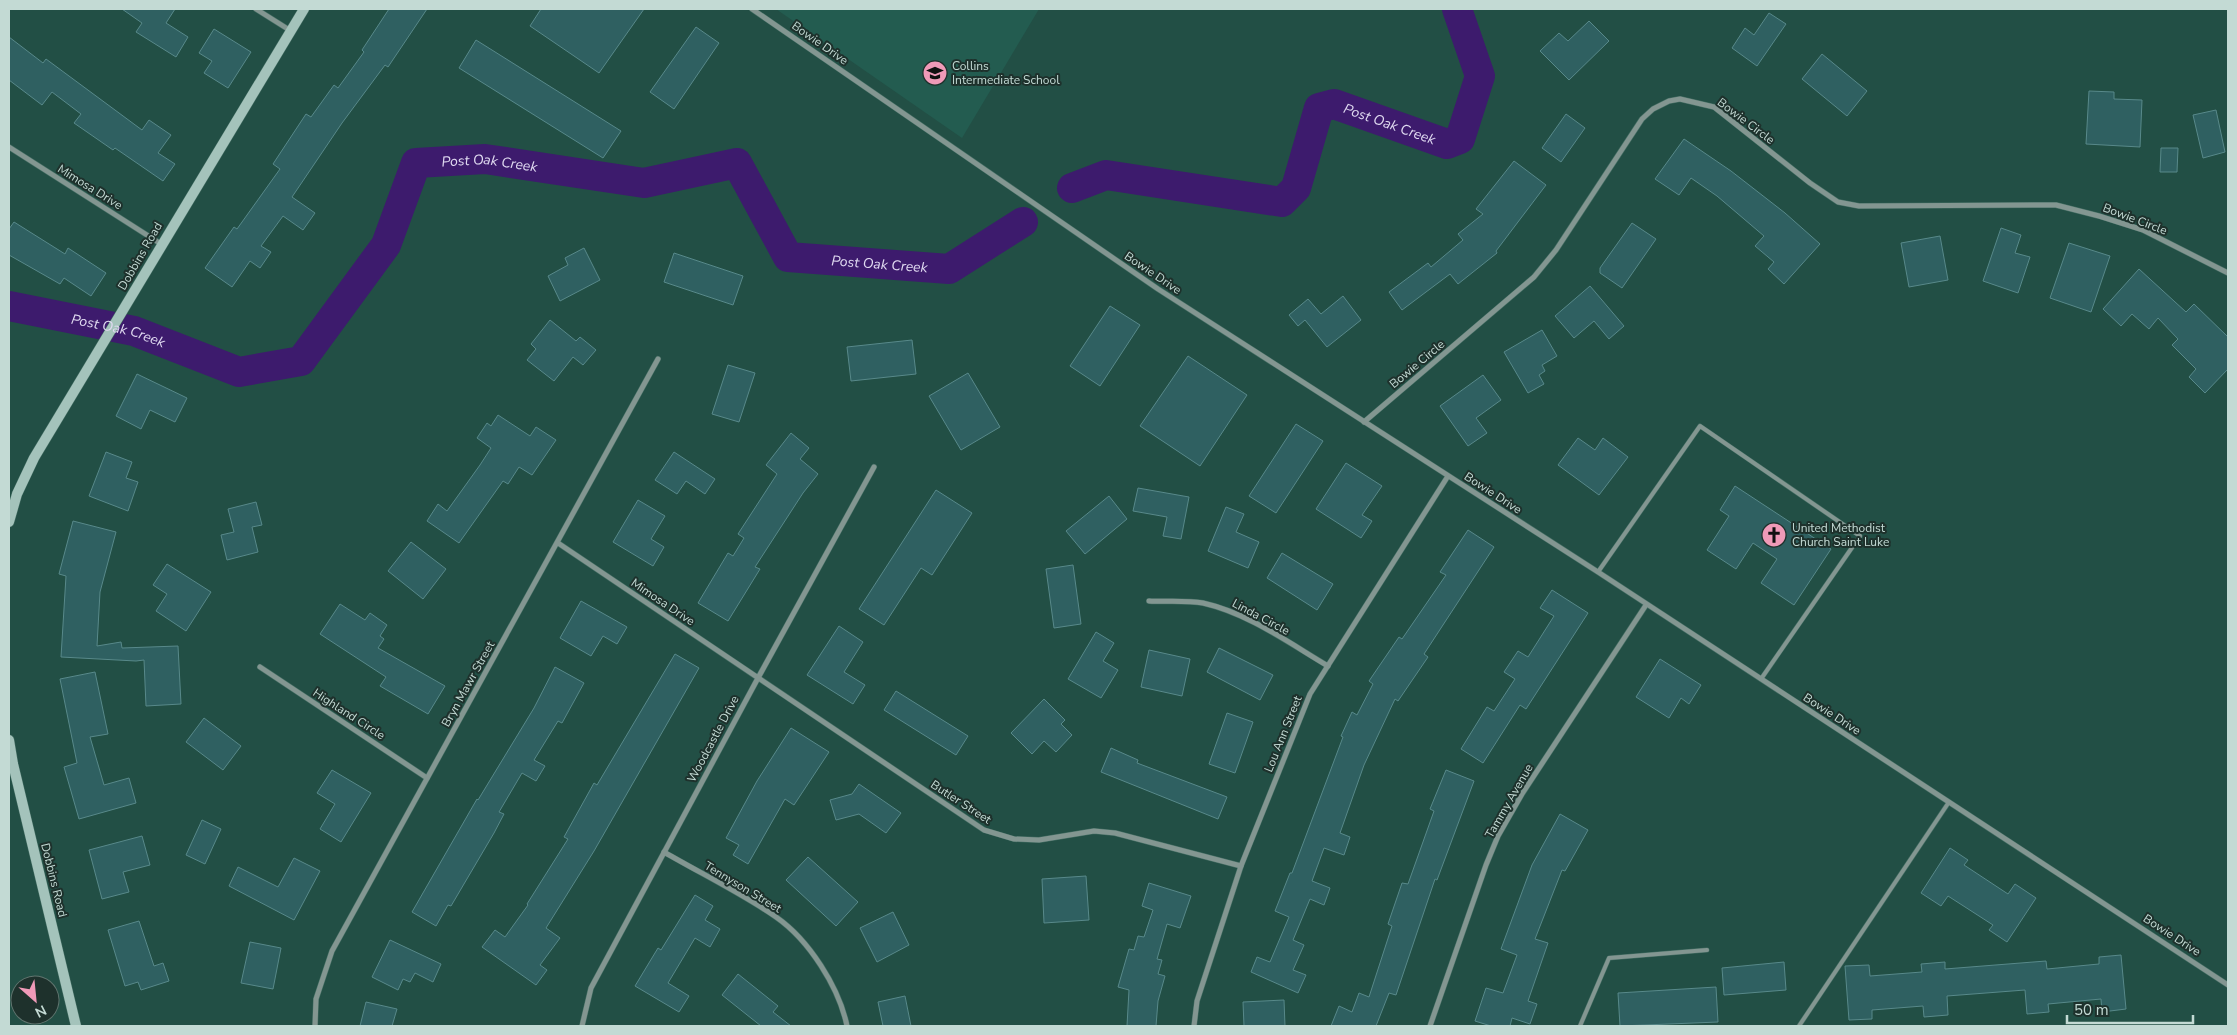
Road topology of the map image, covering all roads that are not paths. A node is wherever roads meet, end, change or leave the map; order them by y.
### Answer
1 (256, 9) edge
2 (304, 9) edge
3 (752, 9) edge
4 (291, 31) junction
5 (9, 147) edge
6 (162, 244) junction
7 (2227, 270) edge
8 (658, 359) dead end
9 (1364, 422) junction
10 (874, 467) dead end
11 (1448, 476) junction
12 (9, 522) edge
13 (558, 543) junction
14 (1598, 572) junction
15 (1149, 601) dead end
16 (1646, 605) junction
17 (1328, 666) junction
18 (260, 667) dead end
19 (758, 678) junction
20 (1761, 680) junction
21 (9, 740) edge
22 (427, 778) junction
23 (1949, 802) junction
24 (664, 852) junction
25 (1241, 866) junction
26 (1707, 950) dead end
27 (2228, 985) edge
28 (76, 1026) edge
29 (315, 1026) edge
30 (582, 1026) edge
31 (847, 1026) edge
32 (1194, 1026) edge
33 (1430, 1026) edge
34 (1580, 1026) edge
35 (1799, 1026) edge

1 - 4 street
2 - 4 street, Dobbins Road
3 - 9 street, Bowie Drive
4 - 6 street, Dobbins Road
5 - 6 street, Mimosa Drive
6 - 12 street, Dobbins Road
7 - 9 street, Bowie Circle
8 - 13 street, Bryn Mawr Street
9 - 11 street, Bowie Drive
10 - 19 street, Woodcastle Drive
11 - 14 street, Bowie Drive
11 - 17 street, Lou Ann Street
13 - 19 street, Mimosa Drive
13 - 22 street, Bryn Mawr Street
14 - 16 street, Bowie Drive
14 - 20 lane
15 - 17 street, Linda Circle
16 - 20 street, Bowie Drive
16 - 33 street, Tammy Avenue
17 - 25 street, Lou Ann Street
18 - 22 street, Highland Circle
19 - 24 street, Woodcastle Drive
19 - 25 street, Butler Street
20 - 23 street, Bowie Drive
21 - 28 street, Dobbins Road
22 - 29 street, Bryn Mawr Street
23 - 27 street, Bowie Drive
23 - 35 lane
24 - 30 street, Woodcastle Drive
24 - 31 street, Tennyson Street
25 - 32 street, Lou Ann Street
26 - 34 lane

